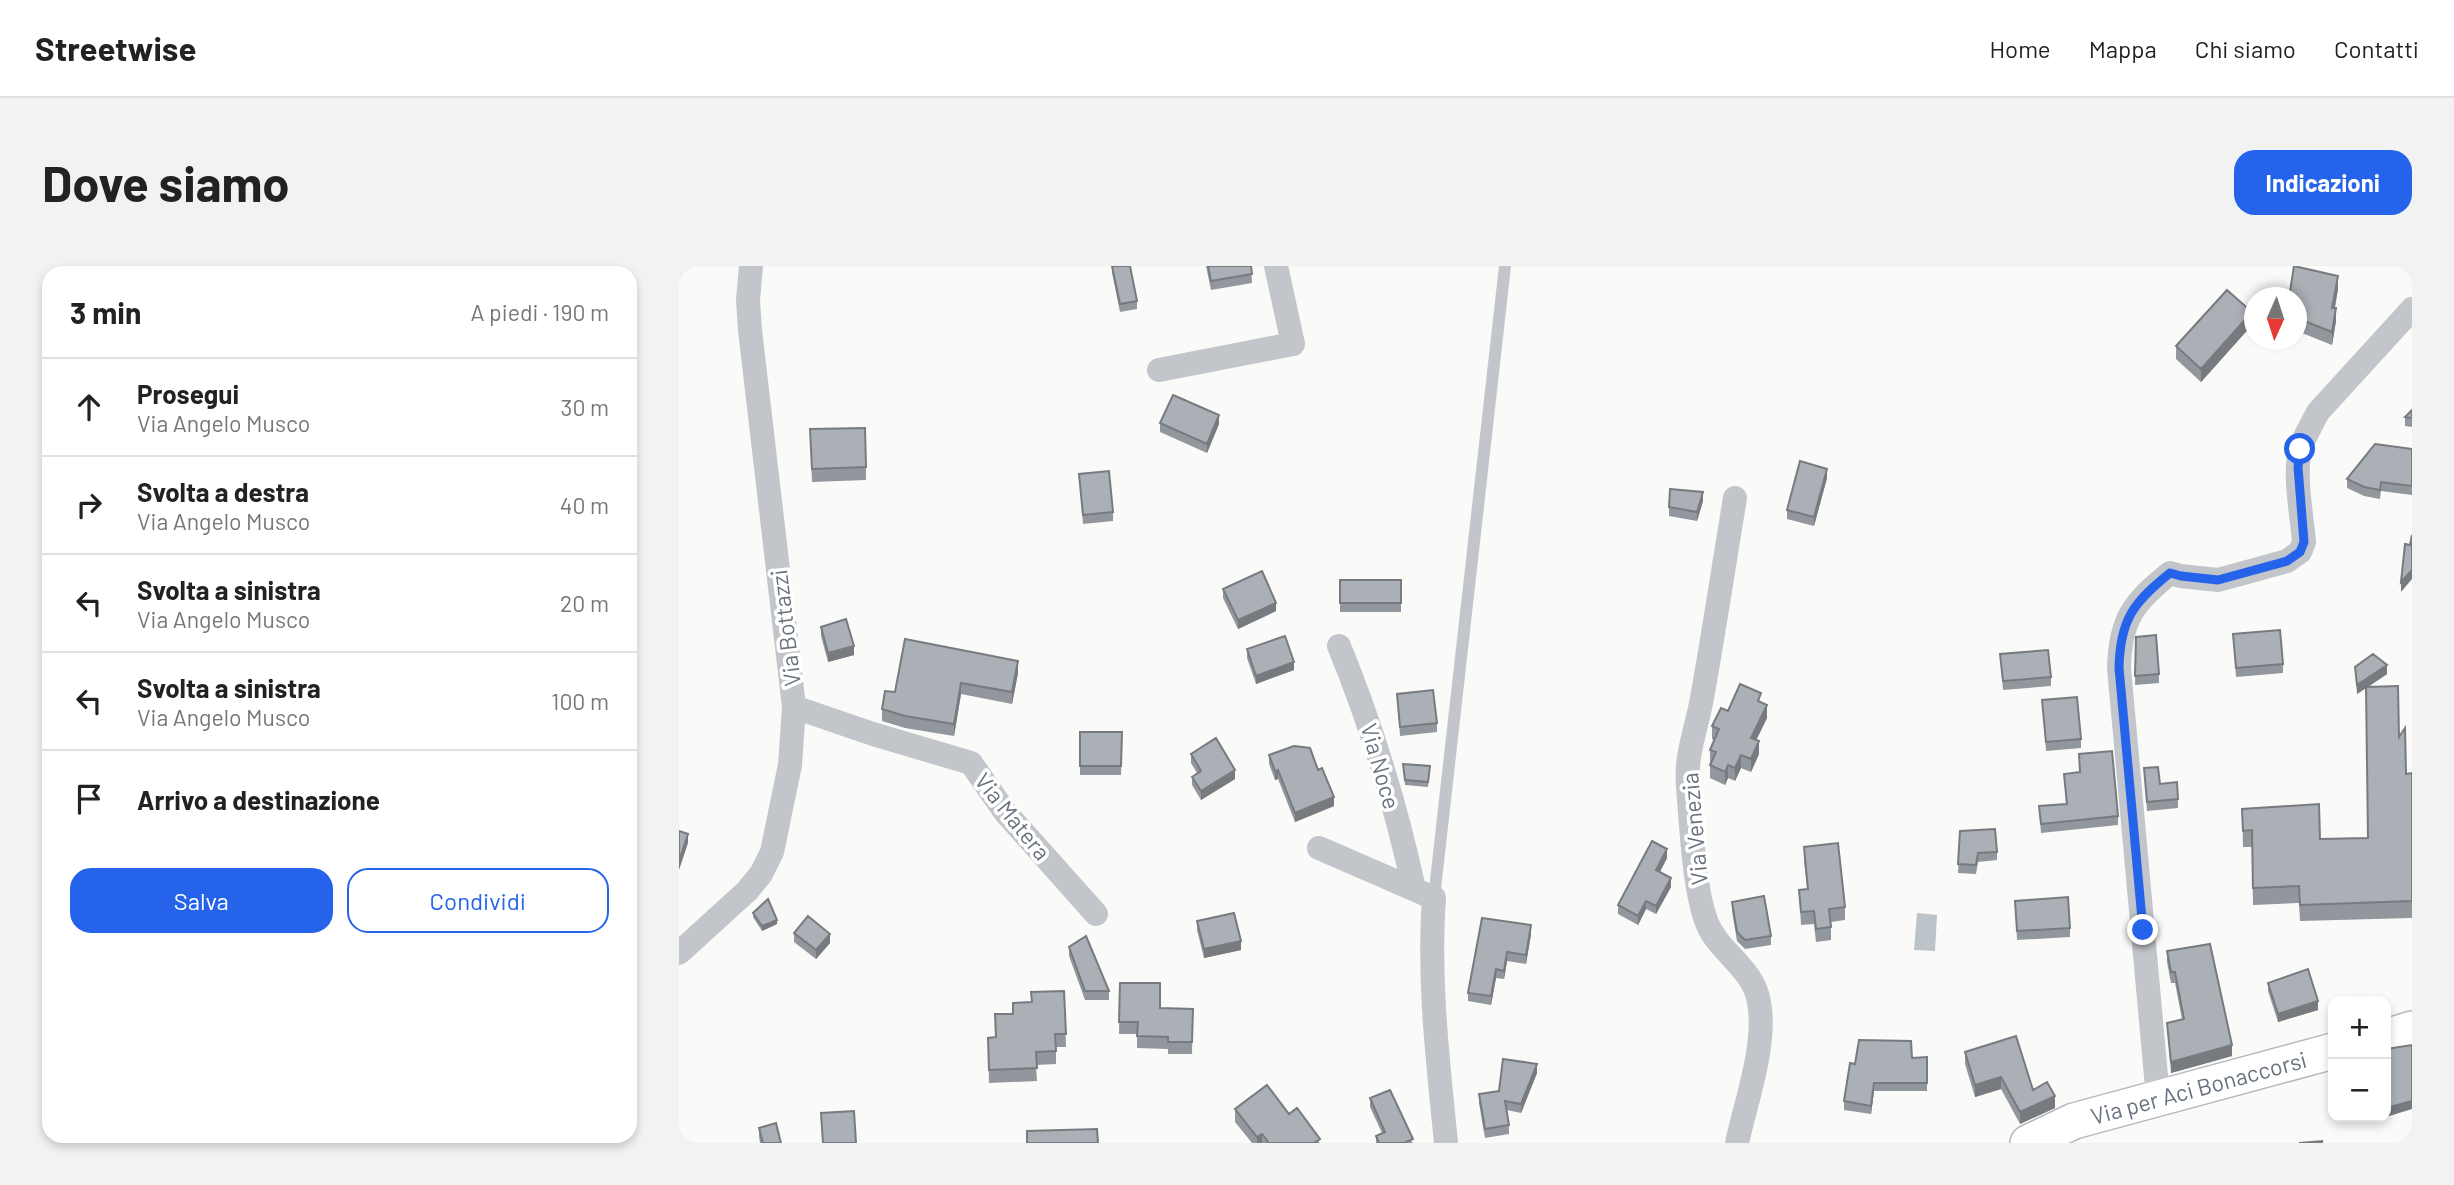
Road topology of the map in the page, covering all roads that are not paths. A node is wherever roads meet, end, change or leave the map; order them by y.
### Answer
1 (751, 266) edge
2 (1276, 266) edge
3 (1504, 266) edge
4 (2412, 309) edge
5 (1159, 370) dead end
6 (1735, 498) dead end
7 (1339, 646) dead end
8 (794, 707) junction
9 (1319, 848) dead end
10 (1424, 893) junction
11 (1096, 914) dead end
12 (679, 953) edge
13 (2412, 1029) edge
14 (2391, 1035) edge
15 (2328, 1052) edge
16 (2158, 1098) junction
17 (1446, 1143) edge
18 (1737, 1143) edge
19 (2028, 1143) edge

1 - 8 street, Via Bottazzi
2 - 5 street
3 - 10 lane
4 - 16 street
6 - 18 street, Via Venezia
7 - 10 street, Via Noce
8 - 11 street, Via Matera
8 - 12 street, Via Bottazzi
9 - 10 street
10 - 17 street, Via Noce
13 - 14 main road
15 - 16 main road, Via per Aci Bonaccorsi
16 - 19 main road, Via per Aci Bonaccorsi

